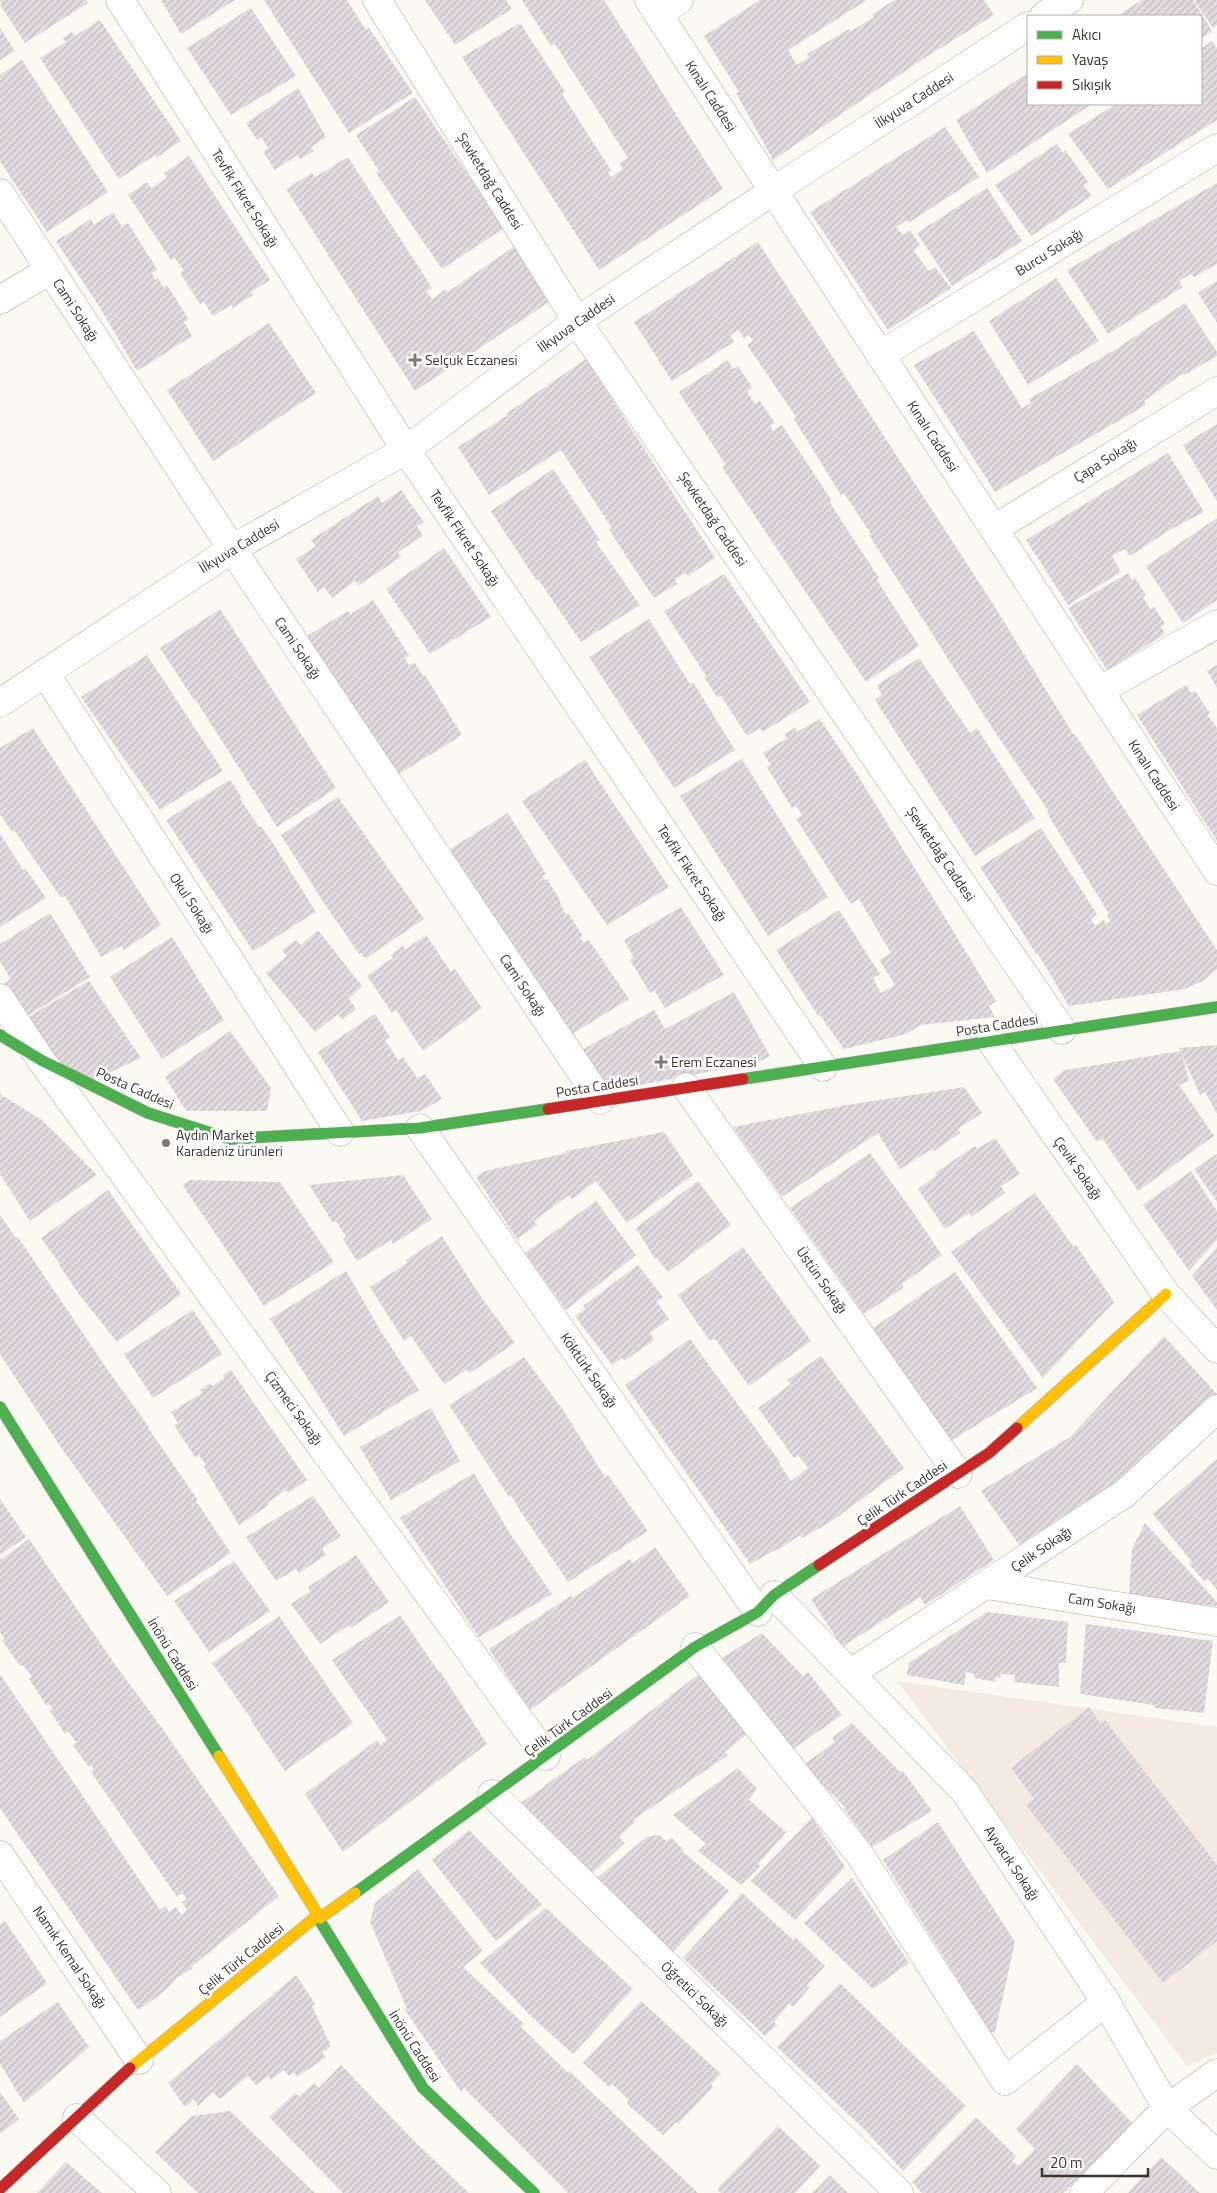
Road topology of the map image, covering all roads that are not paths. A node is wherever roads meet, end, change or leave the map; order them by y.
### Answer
1 (120, 0) edge
2 (377, 0) edge
3 (1069, 0) edge
4 (662, 5) edge
5 (1046, 15) edge
6 (1027, 27) edge
7 (1217, 148) edge
8 (773, 190) junction
9 (0, 193) edge
10 (50, 270) junction
11 (0, 300) edge
12 (577, 321) junction
13 (880, 355) junction
14 (1217, 391) edge
15 (406, 450) junction
16 (994, 529) junction
17 (232, 549) junction
18 (1217, 624) edge
19 (45, 673) junction
20 (1099, 691) junction
21 (0, 703) edge
22 (1217, 871) edge
23 (0, 998) edge
24 (1217, 1007) edge
25 (1062, 1030) junction
26 (0, 1035) edge
27 (991, 1041) junction
28 (41, 1060) junction
29 (823, 1067) junction
30 (686, 1087) junction
31 (600, 1100) junction
32 (420, 1128) junction
33 (340, 1132) junction
34 (1166, 1294) junction
35 (1217, 1349) edge
36 (0, 1406) edge
37 (1217, 1409) edge
38 (958, 1474) junction
39 (987, 1585) junction
40 (766, 1603) junction
41 (1217, 1622) edge
42 (695, 1647) junction
43 (851, 1673) junction
44 (546, 1756) junction
45 (492, 1794) junction
46 (0, 1854) edge
47 (318, 1917) junction
48 (1106, 2002) junction
49 (139, 2060) junction
50 (1217, 2073) edge
51 (1167, 2108) junction
52 (77, 2118) junction
53 (1217, 2155) edge
54 (0, 2189) edge
55 (157, 2193) edge
56 (534, 2193) edge
57 (899, 2193) edge
58 (1084, 2193) edge

1 - 15 street, Tevfik Fikret Sokağı
2 - 12 street, Şevketdağ Caddesi
3 - 5 street
4 - 8 street, Kınalı Caddesi
6 - 8 street, İlkyuva Caddesi
7 - 13 street, Burcu Sokağı
8 - 12 street, İlkyuva Caddesi
8 - 13 street, Kınalı Caddesi
9 - 10 street, Cami Sokağı
10 - 11 street
10 - 17 street, Cami Sokağı
12 - 15 street, İlkyuva Caddesi
12 - 25 street, Şevketdağ Caddesi
13 - 16 street, Kınalı Caddesi
14 - 16 street, Çapa Sokağı
15 - 17 street, İlkyuva Caddesi
15 - 29 street, Tevfik Fikret Sokağı
16 - 20 street, Kınalı Caddesi
17 - 19 street, İlkyuva Caddesi
17 - 31 street, Cami Sokağı
18 - 20 street
19 - 21 street, İlkyuva Caddesi
19 - 33 street, Okul Sokağı
20 - 22 street, Kınalı Caddesi
23 - 28 street, Çizmeci Sokağı
24 - 25 street, Posta Caddesi
25 - 27 street, Posta Caddesi
26 - 28 street, Posta Caddesi
27 - 29 street, Posta Caddesi
27 - 34 street, Çevik Sokağı
28 - 33 street, Posta Caddesi
28 - 44 street, Çizmeci Sokağı
29 - 30 street, Posta Caddesi
30 - 31 street, Posta Caddesi
30 - 38 street, Üstün Sokağı
31 - 32 street, Posta Caddesi
32 - 33 street, Posta Caddesi
32 - 40 street, Köktürk Sokağı
34 - 35 street, Çevik Sokağı
34 - 38 street, Çelik Türk Caddesi
36 - 47 street, İnönü Caddesi
37 - 39 street, Çelik Sokağı
38 - 40 street, Çelik Türk Caddesi
39 - 41 street, Cam Sokağı
39 - 43 street, Çelik Sokağı
40 - 42 street, Çelik Türk Caddesi
40 - 43 street, Ayvacık Sokağı
42 - 44 street, Çelik Türk Caddesi
42 - 48 street
43 - 48 street, Ayvacık Sokağı
44 - 45 street, Çelik Türk Caddesi
45 - 47 street, Çelik Türk Caddesi
45 - 57 street, Öğretici Sokağı
46 - 49 street, Namık Kemal Sokağı
47 - 49 street, Çelik Türk Caddesi
47 - 56 street, İnönü Caddesi
48 - 51 street, Ayvacık Sokağı
49 - 52 street, Çelik Türk Caddesi
50 - 51 street
51 - 53 street, Ayvacık Sokağı
51 - 58 street
52 - 54 street, Çelik Türk Caddesi
52 - 55 street

